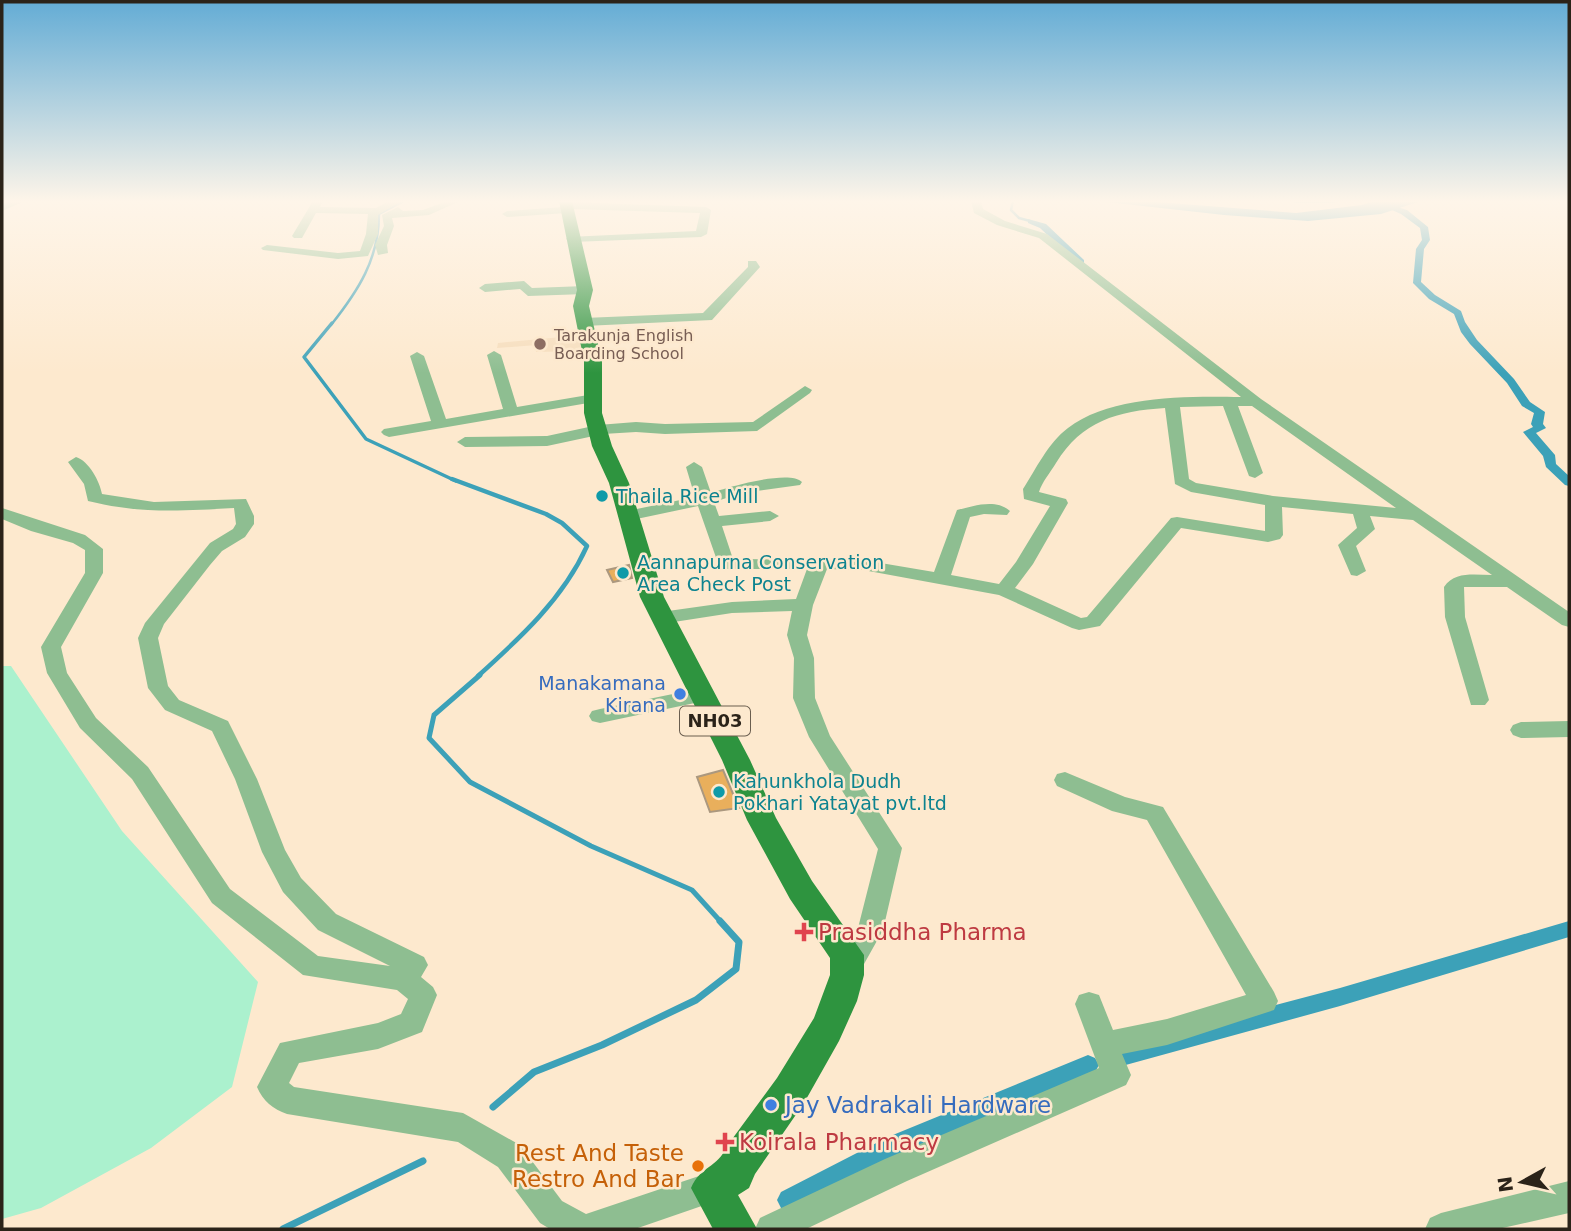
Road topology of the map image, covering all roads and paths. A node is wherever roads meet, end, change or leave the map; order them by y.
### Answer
1 (577, 258) edge
2 (1071, 258) edge
3 (753, 265) dead end
4 (485, 288) dead end
5 (585, 290) junction
6 (584, 322) junction
7 (494, 355) dead end
8 (417, 356) dead end
9 (805, 390) dead end
10 (594, 398) junction
11 (1229, 401) junction
12 (1256, 402) junction
13 (1172, 403) junction
14 (511, 411) junction
15 (440, 424) junction
16 (598, 430) junction
17 (389, 432) dead end
18 (465, 442) dead end
19 (76, 462) dead end
20 (694, 467) dead end
21 (1255, 473) dead end
22 (794, 482) dead end
23 (705, 500) junction
24 (1273, 501) junction
25 (1360, 510) junction
26 (1001, 511) dead end
27 (1416, 515) junction
28 (4, 516) edge
29 (627, 516) junction
30 (770, 516) dead end
31 (712, 522) junction
32 (823, 562) junction
33 (1357, 571) dead end
34 (941, 577) junction
35 (1511, 581) junction
36 (1004, 590) junction
37 (803, 605) junction
38 (661, 618) junction
39 (1569, 621) edge
40 (702, 695) junction
41 (1478, 701) dead end
42 (600, 716) dead end
43 (1569, 729) edge
44 (1521, 730) dead end
45 (1065, 780) dead end
46 (850, 965) junction
47 (404, 979) junction
48 (1089, 1004) dead end
49 (1106, 1044) junction
50 (711, 1188) junction
51 (1569, 1197) edge
52 (581, 1229) edge
53 (588, 1229) edge
54 (736, 1229) edge
55 (771, 1229) edge
56 (1441, 1229) edge

1 - 5 main road, NH03
2 - 12 street
3 - 6 street
4 - 5 street
5 - 6 main road, NH03
6 - 10 main road, NH03
7 - 14 street
8 - 15 street
9 - 16 street
10 - 14 street
10 - 16 main road, NH03
11 - 12 street
11 - 13 street
11 - 21 street
12 - 27 street
13 - 24 street
13 - 36 street
14 - 15 street
15 - 17 street
16 - 18 street
16 - 29 main road, NH03
19 - 47 street
20 - 23 street
22 - 23 street
23 - 29 street
23 - 31 street
24 - 25 street
24 - 36 street
25 - 27 street
25 - 33 street
26 - 34 street
27 - 35 street
28 - 47 street
29 - 38 main road, NH03
30 - 31 street
31 - 32 street
32 - 34 street
32 - 37 street
34 - 36 street
35 - 39 street
35 - 41 street
37 - 38 street
37 - 46 street
38 - 40 main road, NH03
40 - 42 street
40 - 46 main road, NH03
43 - 44 street
45 - 49 street
46 - 50 main road
47 - 52 street
48 - 49 street
49 - 55 street
50 - 53 street
50 - 54 main road
51 - 56 street

